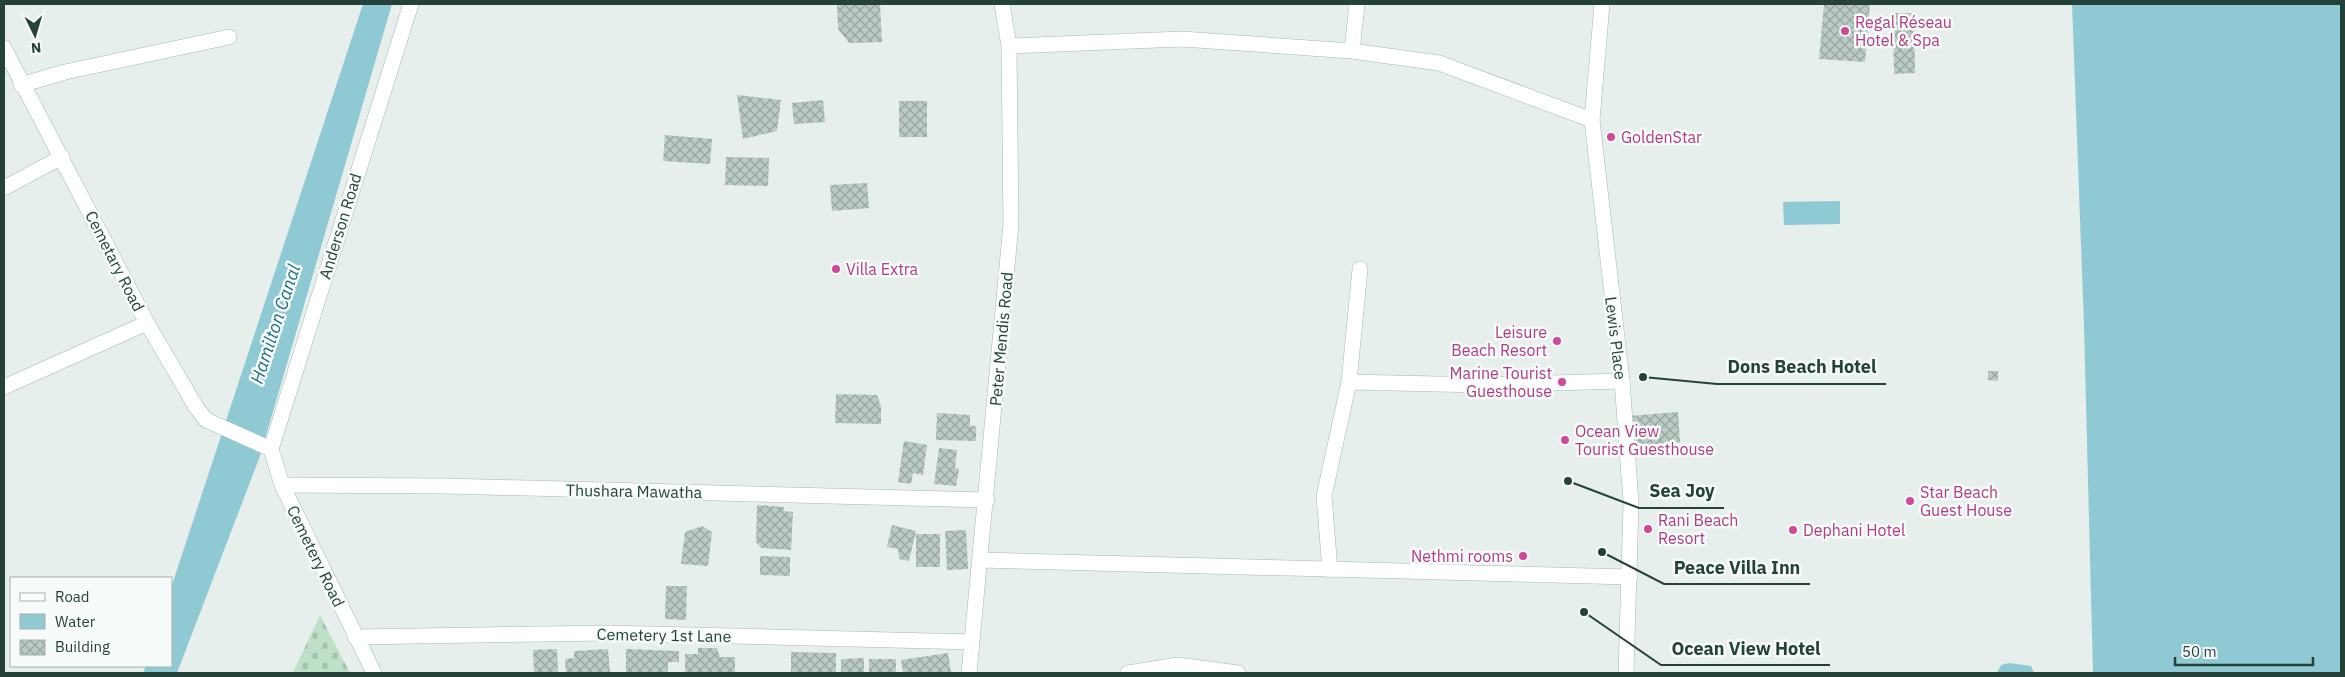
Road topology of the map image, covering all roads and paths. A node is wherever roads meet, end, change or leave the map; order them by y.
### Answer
1 (410, 4) edge
2 (1002, 4) edge
3 (1357, 4) edge
4 (1602, 4) edge
5 (229, 37) dead end
6 (1008, 46) junction
7 (4, 48) edge
8 (1352, 52) junction
9 (22, 85) junction
10 (1592, 120) junction
11 (62, 157) junction
12 (4, 188) edge
13 (1360, 269) dead end
14 (147, 323) junction
15 (1622, 381) junction
16 (1349, 382) junction
17 (4, 387) edge
18 (265, 446) junction
19 (282, 485) junction
20 (987, 500) junction
21 (981, 560) junction
22 (1330, 570) junction
23 (1630, 577) junction
24 (356, 637) junction
25 (972, 642) junction
26 (374, 673) edge
27 (969, 673) edge
28 (1128, 673) edge
29 (1238, 673) edge
30 (1626, 673) edge

1 - 18 street, Anderson Road
2 - 6 street, Peter Mendis Road
3 - 8 street
4 - 10 street, Lewis Place
5 - 9 street
6 - 8 street
6 - 20 street, Peter Mendis Road
7 - 9 street, Cemetary Road
8 - 10 street
9 - 11 street, Cemetary Road
10 - 15 street, Lewis Place
11 - 12 street
11 - 14 street, Cemetary Road
13 - 16 street
14 - 17 street
14 - 18 street, Cemetary Road
15 - 16 street
15 - 23 street, Lewis Place
16 - 22 street
18 - 19 street, Cemetery Road
19 - 20 street, Thushara Mawatha
19 - 24 street, Cemetery Road
20 - 21 street, Peter Mendis Road
21 - 22 street
21 - 25 street, Peter Mendis Road
22 - 23 street
23 - 30 street, Lewis Place
24 - 25 street, Cemetery 1st Lane
24 - 26 street, Cemetery Road
25 - 27 street, Peter Mendis Road
28 - 29 street

